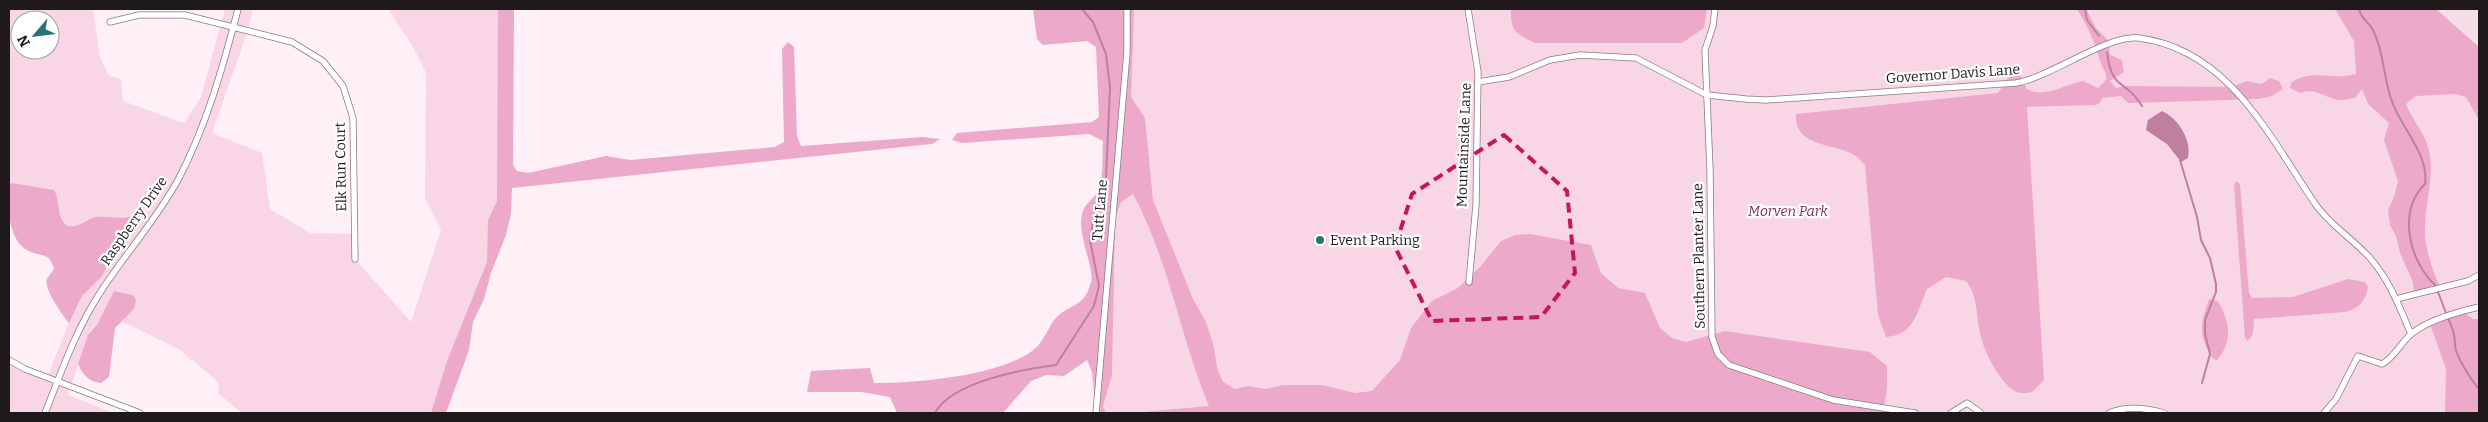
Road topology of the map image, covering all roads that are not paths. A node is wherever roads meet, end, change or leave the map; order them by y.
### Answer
1 (238, 9) edge
2 (1127, 9) edge
3 (1468, 9) edge
4 (1715, 9) edge
5 (110, 22) dead end
6 (234, 26) junction
7 (1478, 82) junction
8 (1707, 95) junction
9 (355, 259) dead end
10 (2479, 275) edge
11 (1469, 282) dead end
12 (2396, 299) junction
13 (2479, 307) edge
14 (2411, 334) junction
15 (9, 360) edge
16 (58, 381) junction
17 (46, 413) edge
18 (140, 413) edge
19 (1096, 413) edge
20 (1915, 413) edge
21 (1951, 413) edge
22 (1981, 413) edge
23 (2109, 413) edge
24 (2164, 413) edge
25 (2324, 413) edge

1 - 6 street, Raspberry Drive
2 - 19 street, Tutt Lane
3 - 7 street, Mountainside Lane
4 - 8 street, Southern Planter Lane
5 - 6 street, Elk Run Court
6 - 9 street, Elk Run Court
6 - 16 street, Raspberry Drive
7 - 8 street, Governor Davis Lane
7 - 11 street, Mountainside Lane
8 - 12 street, Governor Davis Lane
8 - 20 street, Southern Planter Lane
10 - 12 street
12 - 14 street, Governor Davis Lane
13 - 14 street
14 - 25 street
15 - 16 street
16 - 17 street, Raspberry Drive
16 - 18 street
21 - 22 street
23 - 24 street

